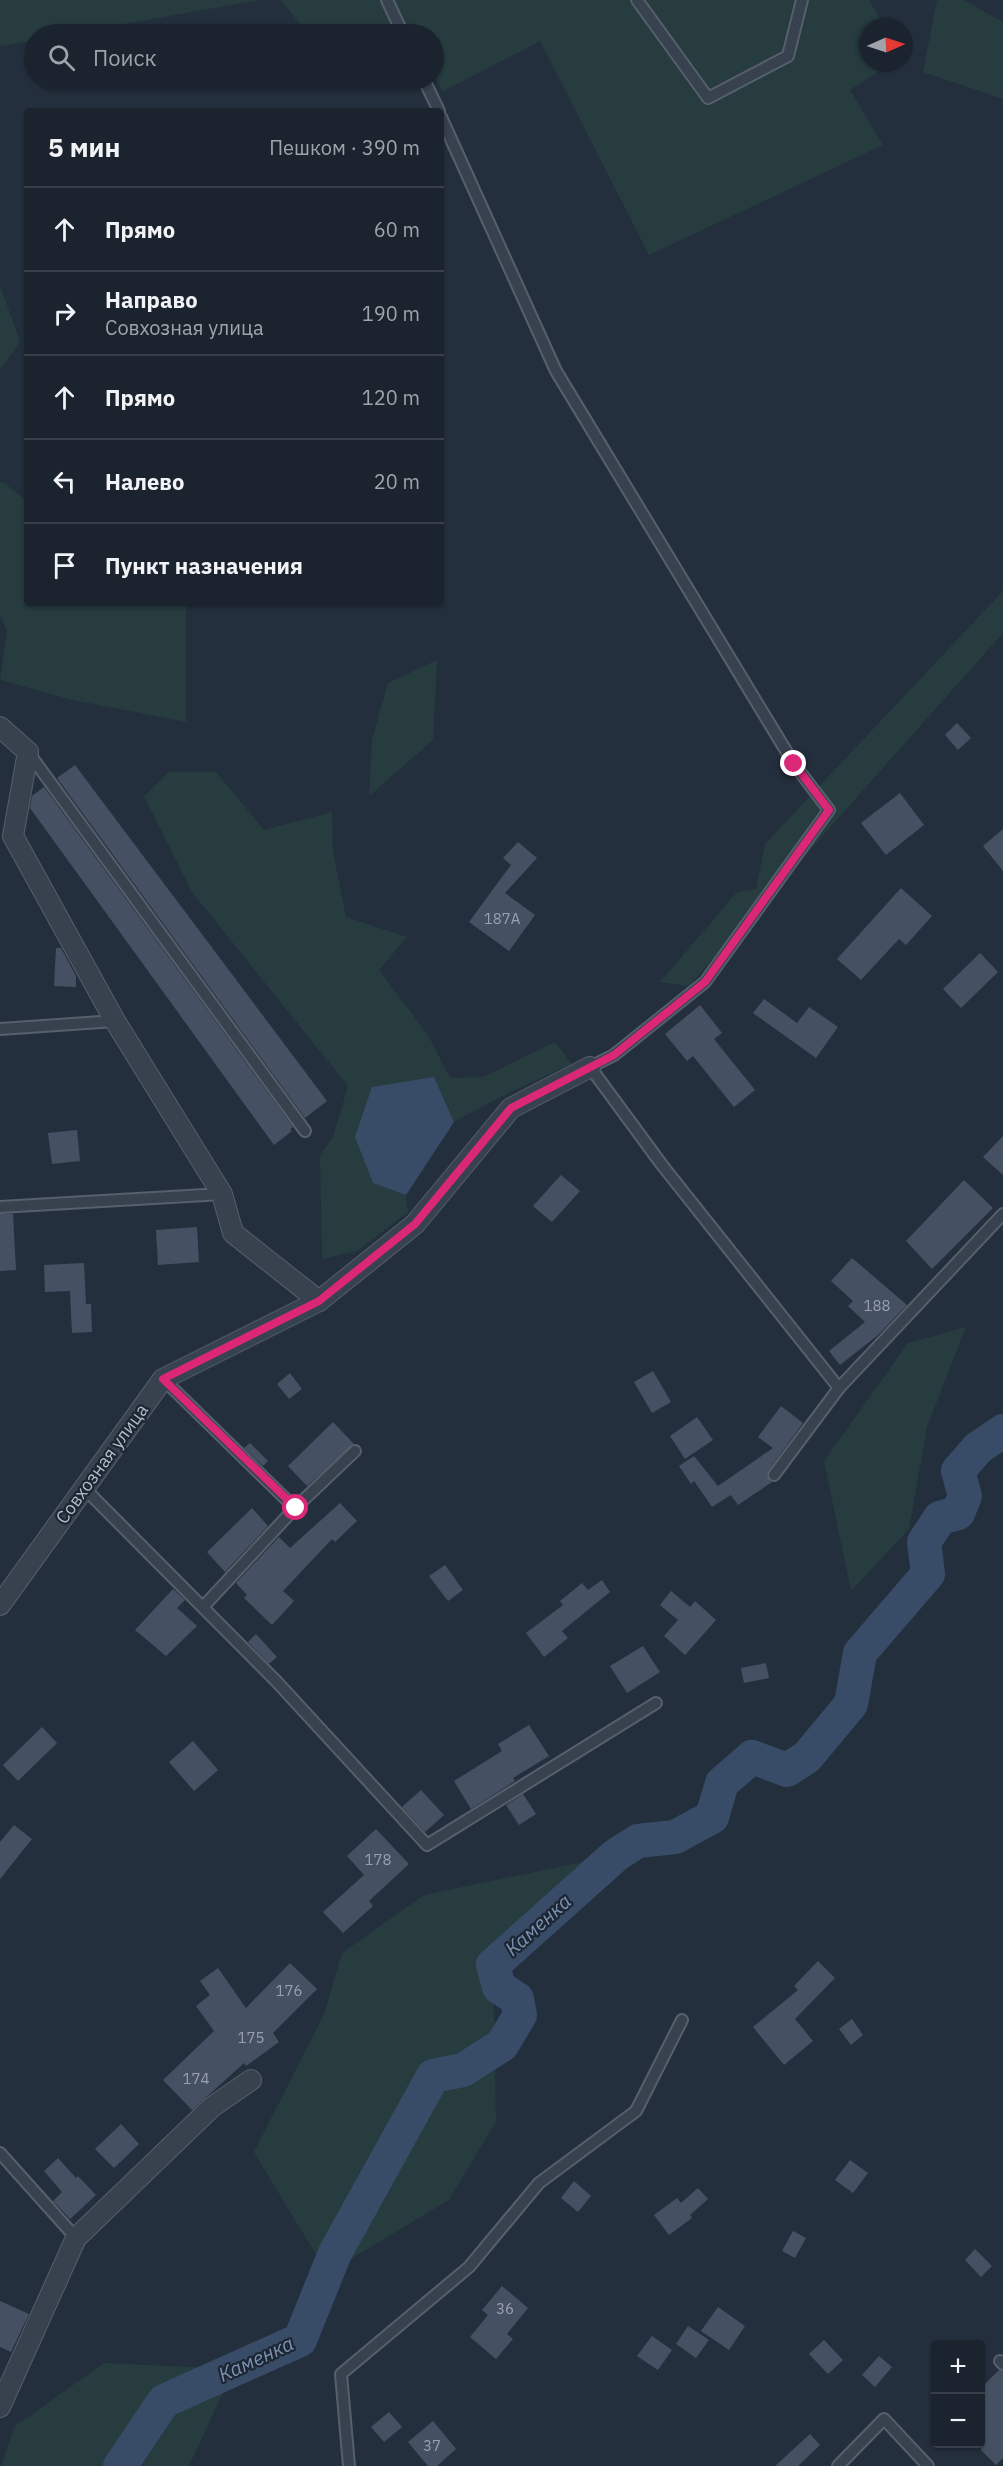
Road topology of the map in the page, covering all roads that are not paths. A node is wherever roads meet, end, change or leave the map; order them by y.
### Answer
1 (387, 0) edge
2 (637, 0) edge
3 (801, 0) edge
4 (398, 24) edge
5 (429, 90) edge
6 (438, 108) edge
7 (444, 124) edge
8 (0, 727) edge
9 (28, 752) junction
10 (7, 837) edge
11 (115, 1021) junction
12 (0, 1029) edge
13 (590, 1067) junction
14 (305, 1131) dead end
15 (222, 1194) junction
16 (0, 1207) edge
17 (1003, 1214) edge
18 (319, 1301) junction
19 (163, 1379) junction
20 (839, 1388) junction
21 (355, 1451) dead end
22 (774, 1475) dead end
23 (85, 1489) junction
24 (296, 1508) junction
25 (0, 1605) edge
26 (203, 1607) junction
27 (656, 1703) dead end
28 (682, 2020) dead end
29 (251, 2080) dead end
30 (0, 2152) edge
31 (76, 2238) junction
32 (0, 2407) edge
33 (349, 2466) edge
34 (838, 2466) edge
35 (928, 2466) edge

1 - 4 lane
2 - 3 lane
5 - 6 lane
7 - 13 lane
8 - 9 street
9 - 10 street
9 - 14 lane
10 - 11 street
11 - 12 lane
11 - 15 street
13 - 18 street, Совхозная улица
13 - 20 lane
15 - 16 lane
15 - 18 street
17 - 20 lane
18 - 19 street, Совхозная улица
19 - 23 street, Совхозная улица
19 - 24 lane
20 - 22 lane
21 - 24 lane
23 - 25 street, Совхозная улица
23 - 26 lane
24 - 26 lane
26 - 27 lane
28 - 33 lane
29 - 31 street
30 - 31 lane
31 - 32 street
34 - 35 lane

